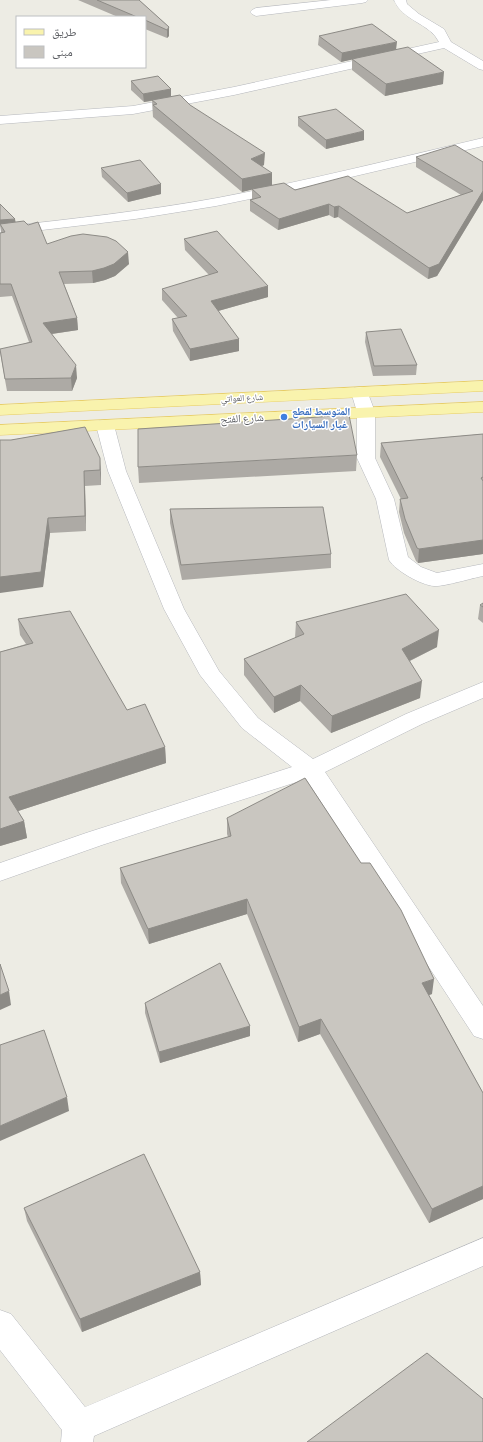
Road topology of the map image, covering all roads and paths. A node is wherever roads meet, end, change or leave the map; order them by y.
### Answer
1 (362, 0) edge
2 (400, 0) edge
3 (256, 12) dead end
4 (446, 44) junction
5 (483, 66) edge
6 (0, 120) edge
7 (483, 142) edge
8 (0, 232) edge
9 (483, 386) edge
10 (360, 392) junction
11 (483, 407) edge
12 (0, 410) edge
13 (366, 412) junction
14 (105, 425) junction
15 (0, 430) edge
16 (483, 570) edge
17 (483, 689) edge
18 (312, 769) junction
19 (0, 872) edge
20 (483, 1028) edge
21 (483, 1252) edge
22 (0, 1324) edge
23 (78, 1434) edge

1 - 3 street
2 - 4 street
4 - 5 street
4 - 6 street
7 - 8 street
9 - 10 main road, شارع العواتي
10 - 12 main road, شارع العواتي
10 - 13 street
11 - 13 main road, شارع الفتح
13 - 14 main road, شارع الفتح
13 - 16 street
14 - 15 main road, شارع الفتح
14 - 18 street
17 - 18 street
18 - 19 street
18 - 20 street
21 - 23 street
22 - 23 street

